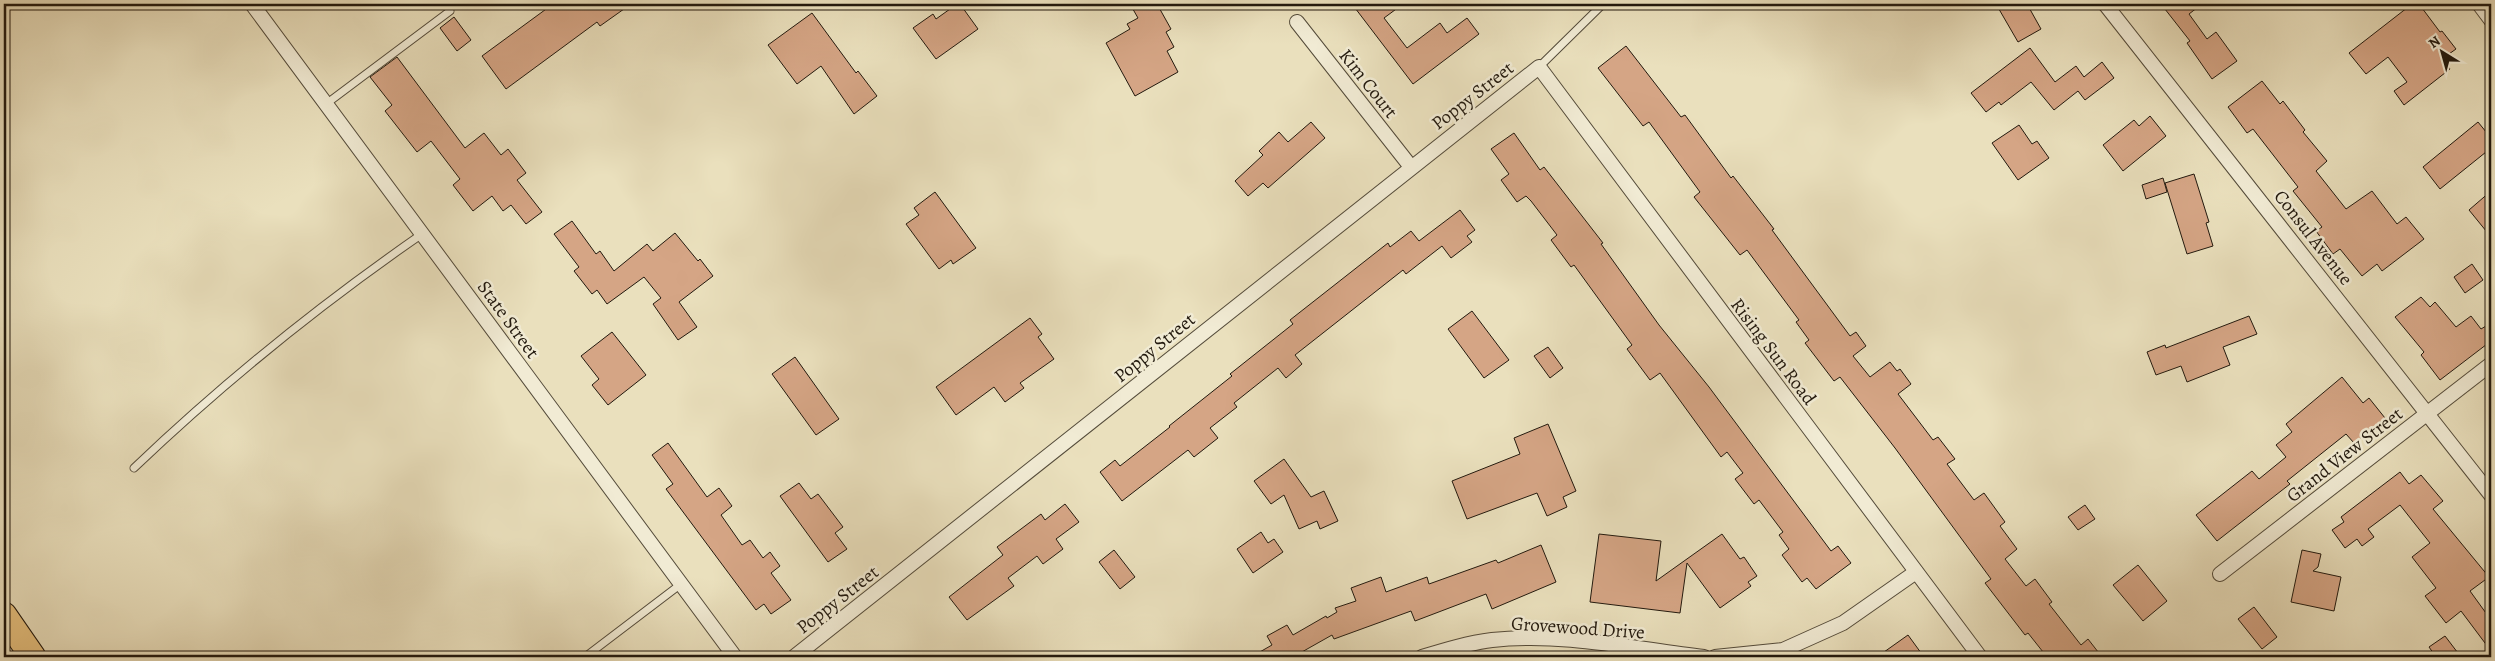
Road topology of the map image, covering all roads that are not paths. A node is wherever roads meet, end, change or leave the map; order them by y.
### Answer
1 (252, 4) edge
2 (1603, 4) edge
3 (2105, 4) edge
4 (2479, 4) edge
5 (450, 11) dead end
6 (2491, 20) edge
7 (1298, 22) dead end
8 (1539, 67) junction
9 (326, 104) junction
10 (1411, 167) junction
11 (422, 234) junction
12 (2491, 364) edge
13 (2428, 412) junction
14 (134, 468) dead end
15 (2491, 495) edge
16 (1916, 572) junction
17 (2220, 574) dead end
18 (681, 584) junction
19 (4, 615) edge
20 (33, 657) edge
21 (585, 657) edge
22 (735, 657) edge
23 (794, 657) edge
24 (1422, 657) edge
25 (1704, 657) edge
26 (1715, 657) edge
27 (1980, 657) edge

1 - 9 street, State Street
2 - 8 lane
3 - 13 street, Consul Avenue
4 - 6 street
5 - 9 lane
7 - 10 street, Kim Court
8 - 10 street, Poppy Street
8 - 16 street, Rising Sun Road
9 - 11 street, State Street
10 - 23 street, Poppy Street
11 - 14 lane
11 - 18 street, State Street
12 - 13 street, Grand View Street
13 - 15 street, Consul Avenue
13 - 17 street, Grand View Street
16 - 26 street
16 - 27 street, Rising Sun Road
18 - 21 lane
18 - 22 street, State Street
19 - 20 highway
24 - 25 street, Grovewood Drive

